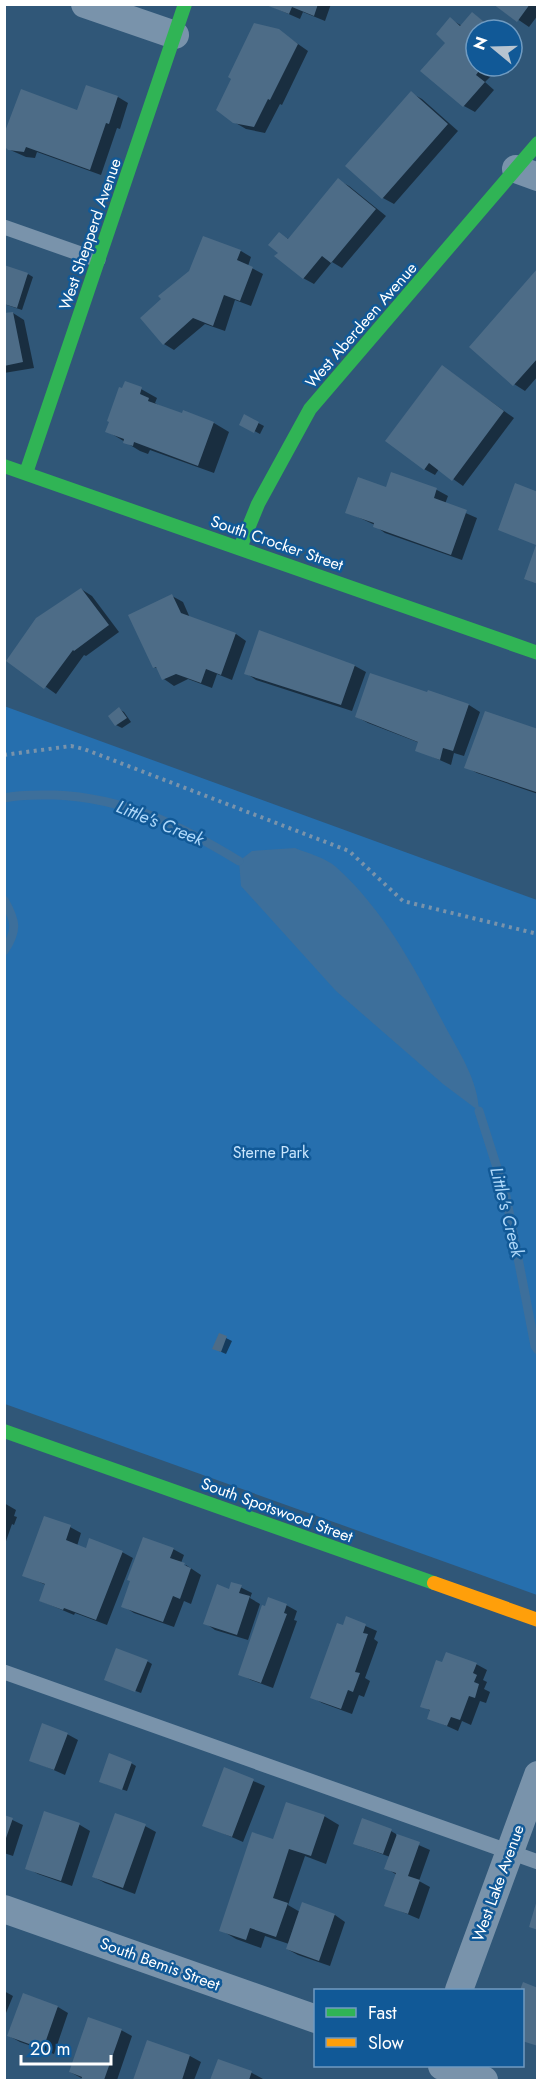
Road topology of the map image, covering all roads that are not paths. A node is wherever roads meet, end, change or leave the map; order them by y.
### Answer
1 (85, 4) edge
2 (186, 4) edge
3 (175, 35) junction
4 (537, 143) edge
5 (527, 173) edge
6 (4, 227) edge
7 (98, 260) junction
8 (4, 466) edge
9 (26, 473) junction
10 (240, 548) junction
11 (537, 653) edge
12 (4, 1431) edge
13 (537, 1620) edge
14 (4, 1672) edge
15 (537, 1775) edge
16 (509, 1852) junction
17 (537, 1862) edge
18 (4, 1909) edge
19 (459, 1989) edge
20 (314, 2019) edge
21 (445, 2067) edge
22 (484, 2080) edge

1 - 3 street
2 - 3 street, West Shepperd Avenue
3 - 7 street, West Shepperd Avenue
4 - 5 street, West Aberdeen Avenue
5 - 10 street, West Aberdeen Avenue
6 - 7 lane
7 - 9 street, West Shepperd Avenue
8 - 9 street, South Crocker Street
9 - 10 street, South Crocker Street
10 - 11 street, South Crocker Street
12 - 13 street, South Spotswood Street
14 - 16 lane
15 - 16 street, West Lake Avenue
16 - 17 lane
16 - 19 street, West Lake Avenue
18 - 20 street, South Bemis Street
21 - 22 street

